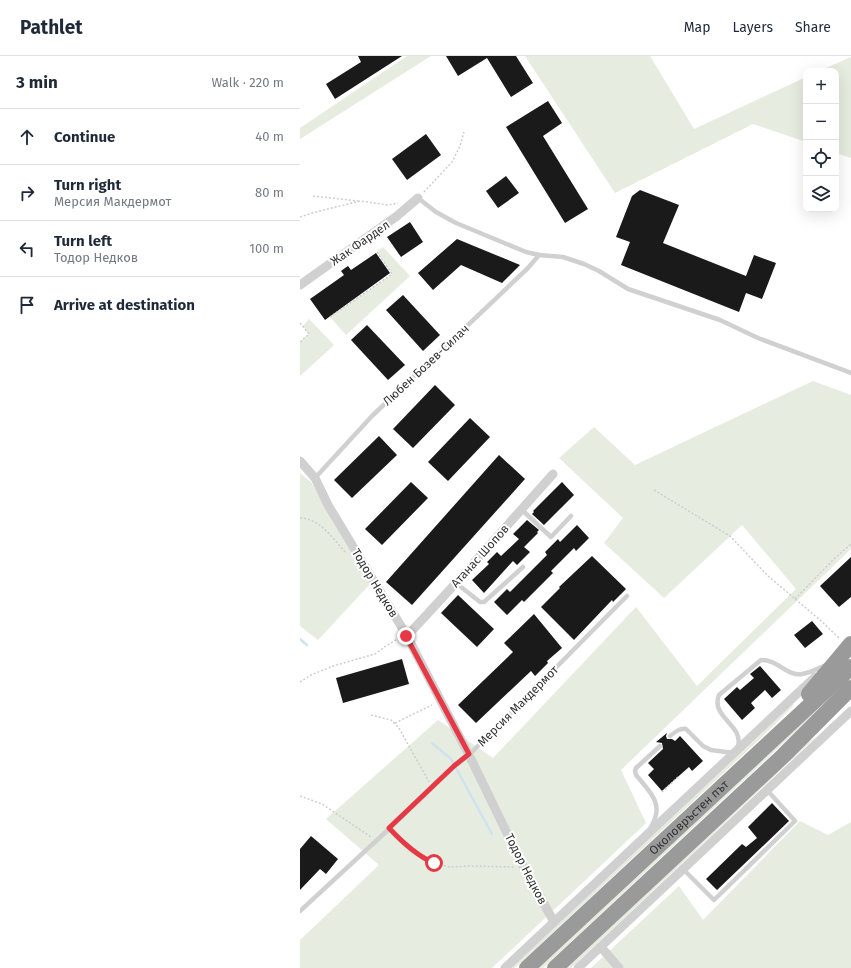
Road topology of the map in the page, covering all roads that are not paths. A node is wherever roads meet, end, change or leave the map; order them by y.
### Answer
1 (418, 198) joint
2 (539, 255) junction
3 (300, 285) edge
4 (851, 373) edge
5 (300, 461) edge
6 (553, 474) dead end
7 (315, 478) junction
8 (522, 510) junction
9 (571, 516) dead end
10 (523, 567) dead end
11 (456, 583) junction
12 (627, 596) dead end
13 (406, 636) junction
14 (850, 645) edge
15 (828, 665) junction
16 (851, 667) edge
17 (851, 688) edge
18 (851, 704) edge
19 (851, 711) edge
20 (670, 736) dead end
21 (660, 746) dead end
22 (763, 748) junction
23 (736, 751) junction
24 (469, 754) junction
25 (784, 755) junction
26 (767, 790) junction
27 (644, 836) junction
28 (683, 869) junction
29 (300, 910) edge
30 (554, 922) junction
31 (601, 947) junction
32 (505, 968) edge
33 (527, 968) edge
34 (555, 968) edge
35 (578, 968) edge
36 (619, 968) edge

1 - 2 lane
1 - 3 street, Жак Фардел
2 - 4 lane
2 - 7 lane, Любен Бозев-Силач
5 - 7 street, Тодор Недков
6 - 8 street, Атанас Шопов
7 - 13 street, Тодор Недков
8 - 9 lane
8 - 11 street, Атанас Шопов
10 - 11 lane
11 - 13 street, Атанас Шопов
12 - 24 lane, Мерсия Макдермот
13 - 24 street, Тодор Недков
14 - 15 street
14 - 22 highway
15 - 23 street
15 - 23 lane
16 - 22 highway, Околовръстен път
17 - 25 highway, Околовръстен път
18 - 25 highway
19 - 26 street
20 - 23 lane
21 - 27 lane
22 - 33 highway, Околовръстен път
23 - 27 street
24 - 29 lane, Мерсия Макдермот
24 - 30 street, Тодор Недков
25 - 34 highway, Околовръстен път
26 - 28 street
26 - 28 lane
27 - 30 street
28 - 31 street
30 - 32 street
31 - 35 street
31 - 36 street

